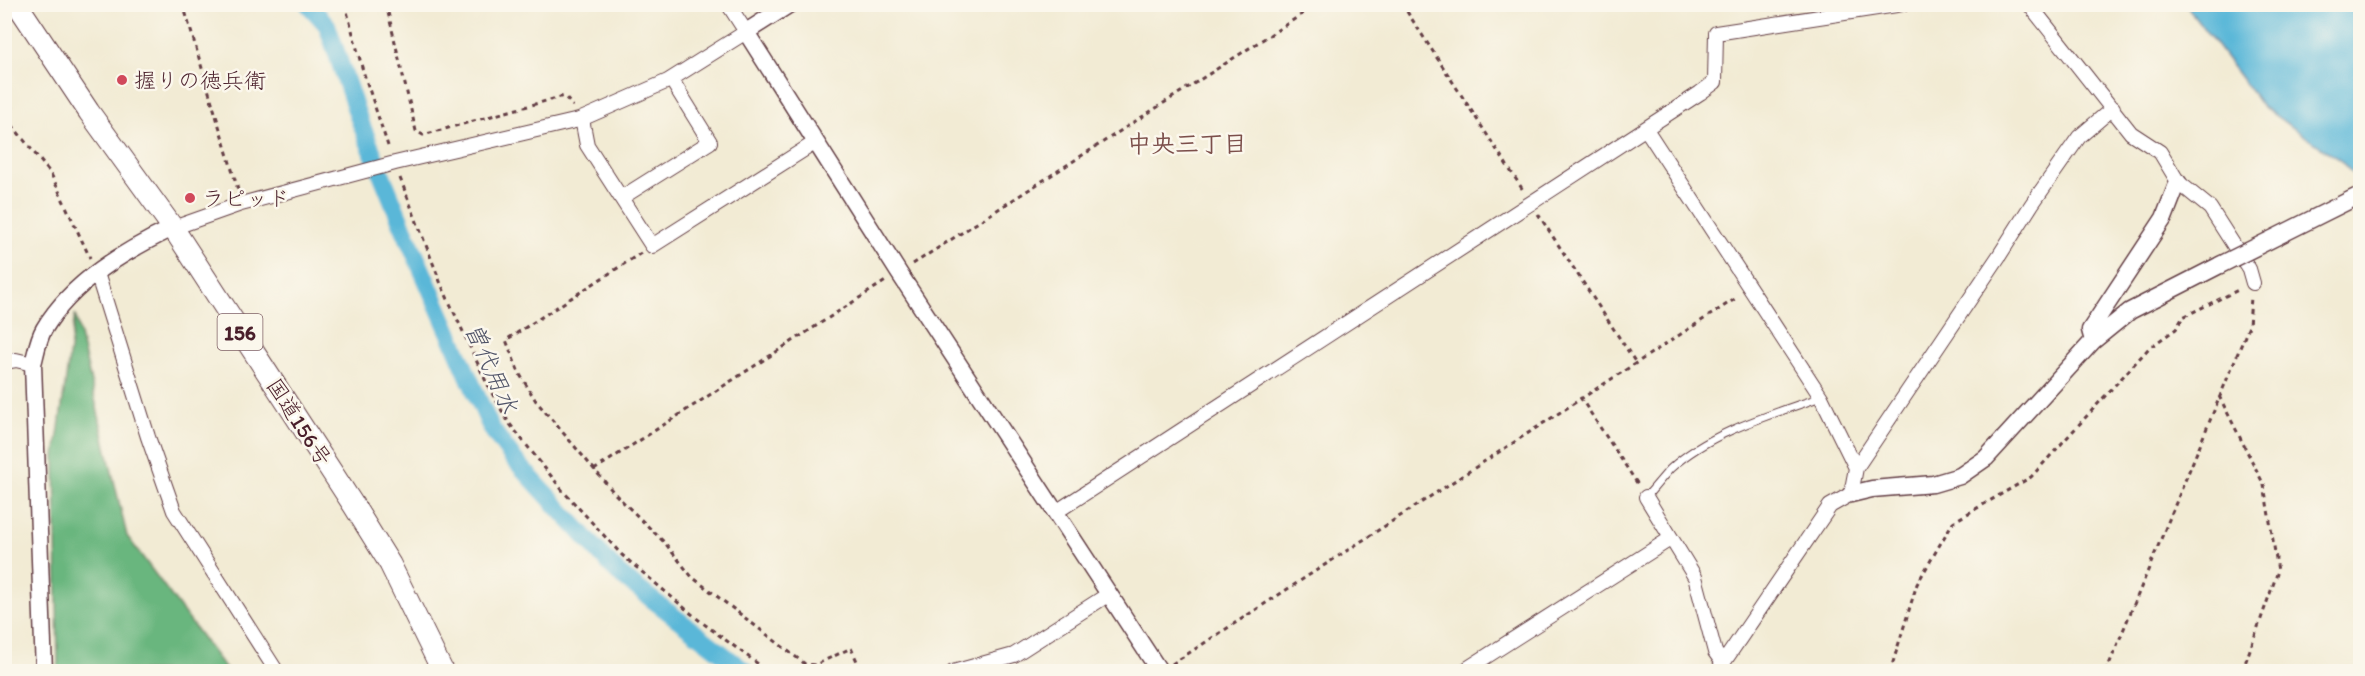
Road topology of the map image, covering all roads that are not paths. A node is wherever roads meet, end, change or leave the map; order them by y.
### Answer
1 (17, 4) edge
2 (728, 4) edge
3 (790, 4) edge
4 (1903, 4) edge
5 (2029, 4) edge
6 (746, 32) junction
7 (671, 79) junction
8 (2113, 108) junction
9 (580, 119) junction
10 (1646, 129) junction
11 (816, 142) junction
12 (2178, 182) junction
13 (2361, 195) edge
14 (621, 198) junction
15 (173, 228) junction
16 (97, 273) junction
17 (2253, 283) road end
18 (2093, 341) junction
19 (10, 361) edge
20 (33, 364) junction
21 (1821, 397) junction
22 (1856, 468) junction
23 (1851, 494) junction
24 (1646, 497) joint
25 (1056, 512) junction
26 (1670, 540) junction
27 (1109, 594) junction
28 (1720, 667) edge
29 (1160, 671) edge
30 (44, 672) edge
31 (277, 672) edge
32 (443, 672) edge
33 (953, 672) edge
34 (1462, 672) edge

1 - 15 highway, 国道156号 / 156
2 - 6 street
3 - 6 street
4 - 10 street
5 - 8 street
6 - 7 street
6 - 11 street
7 - 9 street
7 - 14 street
8 - 12 street
8 - 22 street
9 - 14 street
9 - 15 street
10 - 21 street
10 - 25 street
11 - 14 street
11 - 25 street
12 - 17 street
12 - 18 street
13 - 18 street, bridge
15 - 16 street
15 - 32 highway, 国道156号 / 156
16 - 20 street
16 - 31 street
18 - 23 street
19 - 20 street
20 - 30 street
21 - 22 street
21 - 24 lane
22 - 23 street
23 - 28 street
24 - 26 street
25 - 27 street
26 - 28 street
26 - 34 street
27 - 29 street
27 - 33 street

